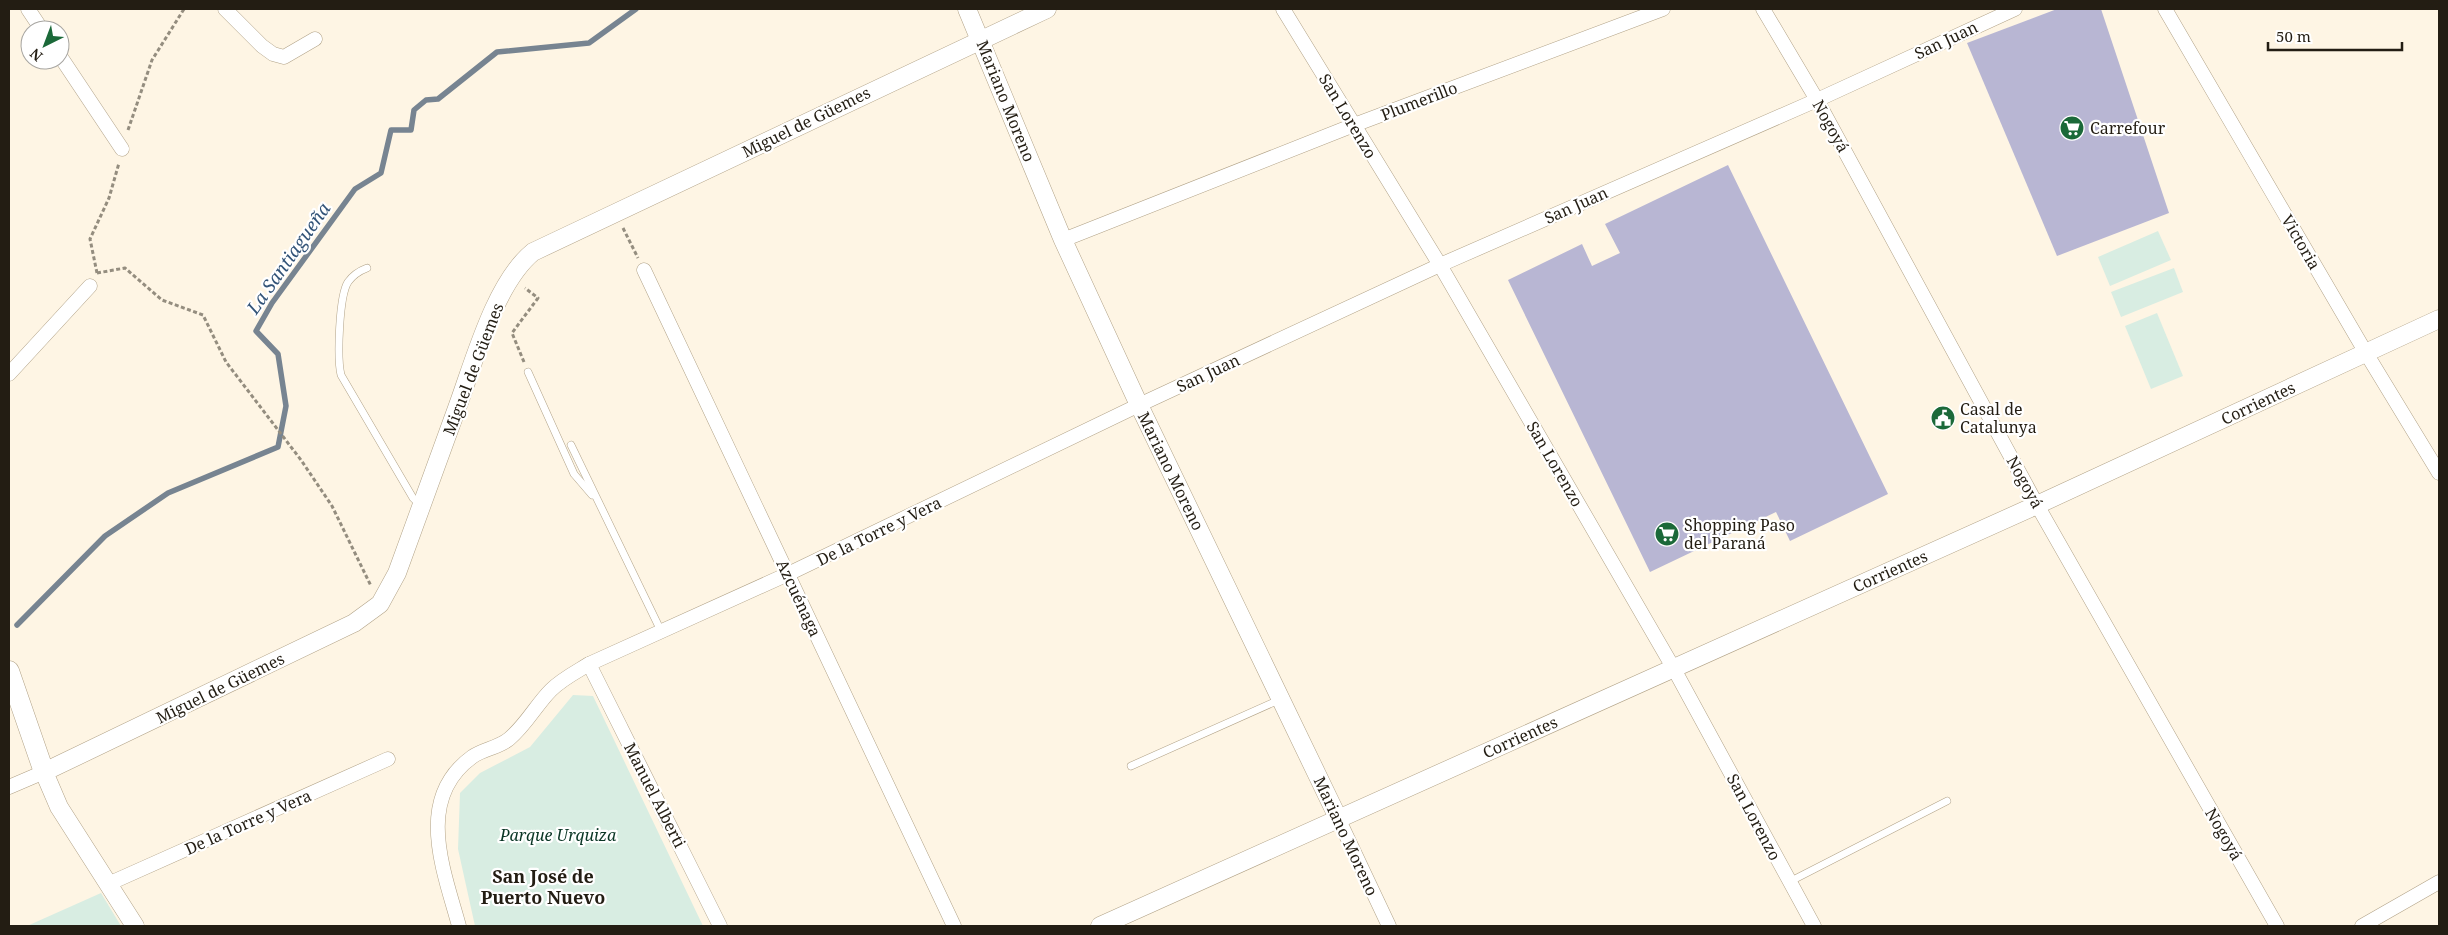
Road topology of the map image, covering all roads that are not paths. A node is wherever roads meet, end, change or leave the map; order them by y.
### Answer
1 (28, 9) edge
2 (225, 9) edge
3 (967, 9) edge
4 (1047, 9) edge
5 (1283, 9) edge
6 (1663, 9) edge
7 (1763, 9) edge
8 (2015, 9) edge
9 (2165, 9) edge
10 (35, 20) edge
11 (981, 38) junction
12 (315, 39) dead end
13 (69, 70) edge
14 (1817, 100) junction
15 (1354, 125) junction
16 (122, 150) road end
17 (1063, 240) junction
18 (1440, 265) junction
19 (366, 268) dead end
20 (644, 270) road end
21 (93, 280) road end
22 (2439, 319) edge
23 (2366, 353) junction
24 (528, 372) road end
25 (9, 374) edge
26 (1139, 405) junction
27 (572, 445) dead end
28 (2439, 473) edge
29 (600, 503) junction
30 (2037, 505) junction
31 (422, 506) junction
32 (788, 574) junction
33 (662, 631) junction
34 (589, 664) junction
35 (1674, 669) junction
36 (9, 671) edge
37 (1281, 699) junction
38 (388, 759) dead end
39 (1131, 766) dead end
40 (44, 772) junction
41 (9, 787) edge
42 (1947, 801) dead end
43 (1338, 818) junction
44 (1789, 882) junction
45 (2439, 882) edge
46 (108, 884) junction
47 (135, 926) edge
48 (459, 926) edge
49 (720, 926) edge
50 (954, 926) edge
51 (1100, 926) edge
52 (1388, 926) edge
53 (1814, 926) edge
54 (2277, 926) edge
55 (2362, 926) edge

1 - 10 street
2 - 12 street
3 - 11 street, Mariano Moreno
4 - 11 street, Miguel de Güemes
5 - 15 street, San Lorenzo
6 - 15 street, Plumerillo
7 - 14 street, Nogoyá
8 - 14 street, San Juan
9 - 23 street, Victoria
11 - 17 street, Mariano Moreno
11 - 31 street, Miguel de Güemes
13 - 16 street
14 - 18 street, San Juan
14 - 30 street, Nogoyá
15 - 17 street, Plumerillo
15 - 18 street, San Lorenzo
17 - 26 street, Mariano Moreno
18 - 26 street, San Juan
18 - 35 street, San Lorenzo
19 - 31 lane
20 - 32 street, Azcuénaga
21 - 25 street
22 - 23 street, Corrientes
23 - 28 street, Victoria
23 - 30 street, Corrientes
24 - 29 lane
26 - 32 street, De la Torre y Vera
26 - 37 street, Mariano Moreno
27 - 29 lane
29 - 33 lane
30 - 35 street, Corrientes
30 - 54 street, Nogoyá
31 - 40 street, Miguel de Güemes
32 - 33 street, De la Torre y Vera
32 - 50 street, Azcuénaga
33 - 34 street, De la Torre y Vera
34 - 48 street, De la Torre y Vera
34 - 49 street, Manuel Alberti
35 - 43 street, Corrientes
35 - 44 street, San Lorenzo
36 - 40 main road
37 - 39 lane
37 - 43 street, Mariano Moreno
38 - 46 street, De la Torre y Vera
40 - 41 street
40 - 46 street
42 - 44 lane
43 - 51 street, Corrientes
43 - 52 street, Mariano Moreno
44 - 53 street, San Lorenzo
45 - 55 street
46 - 47 street

